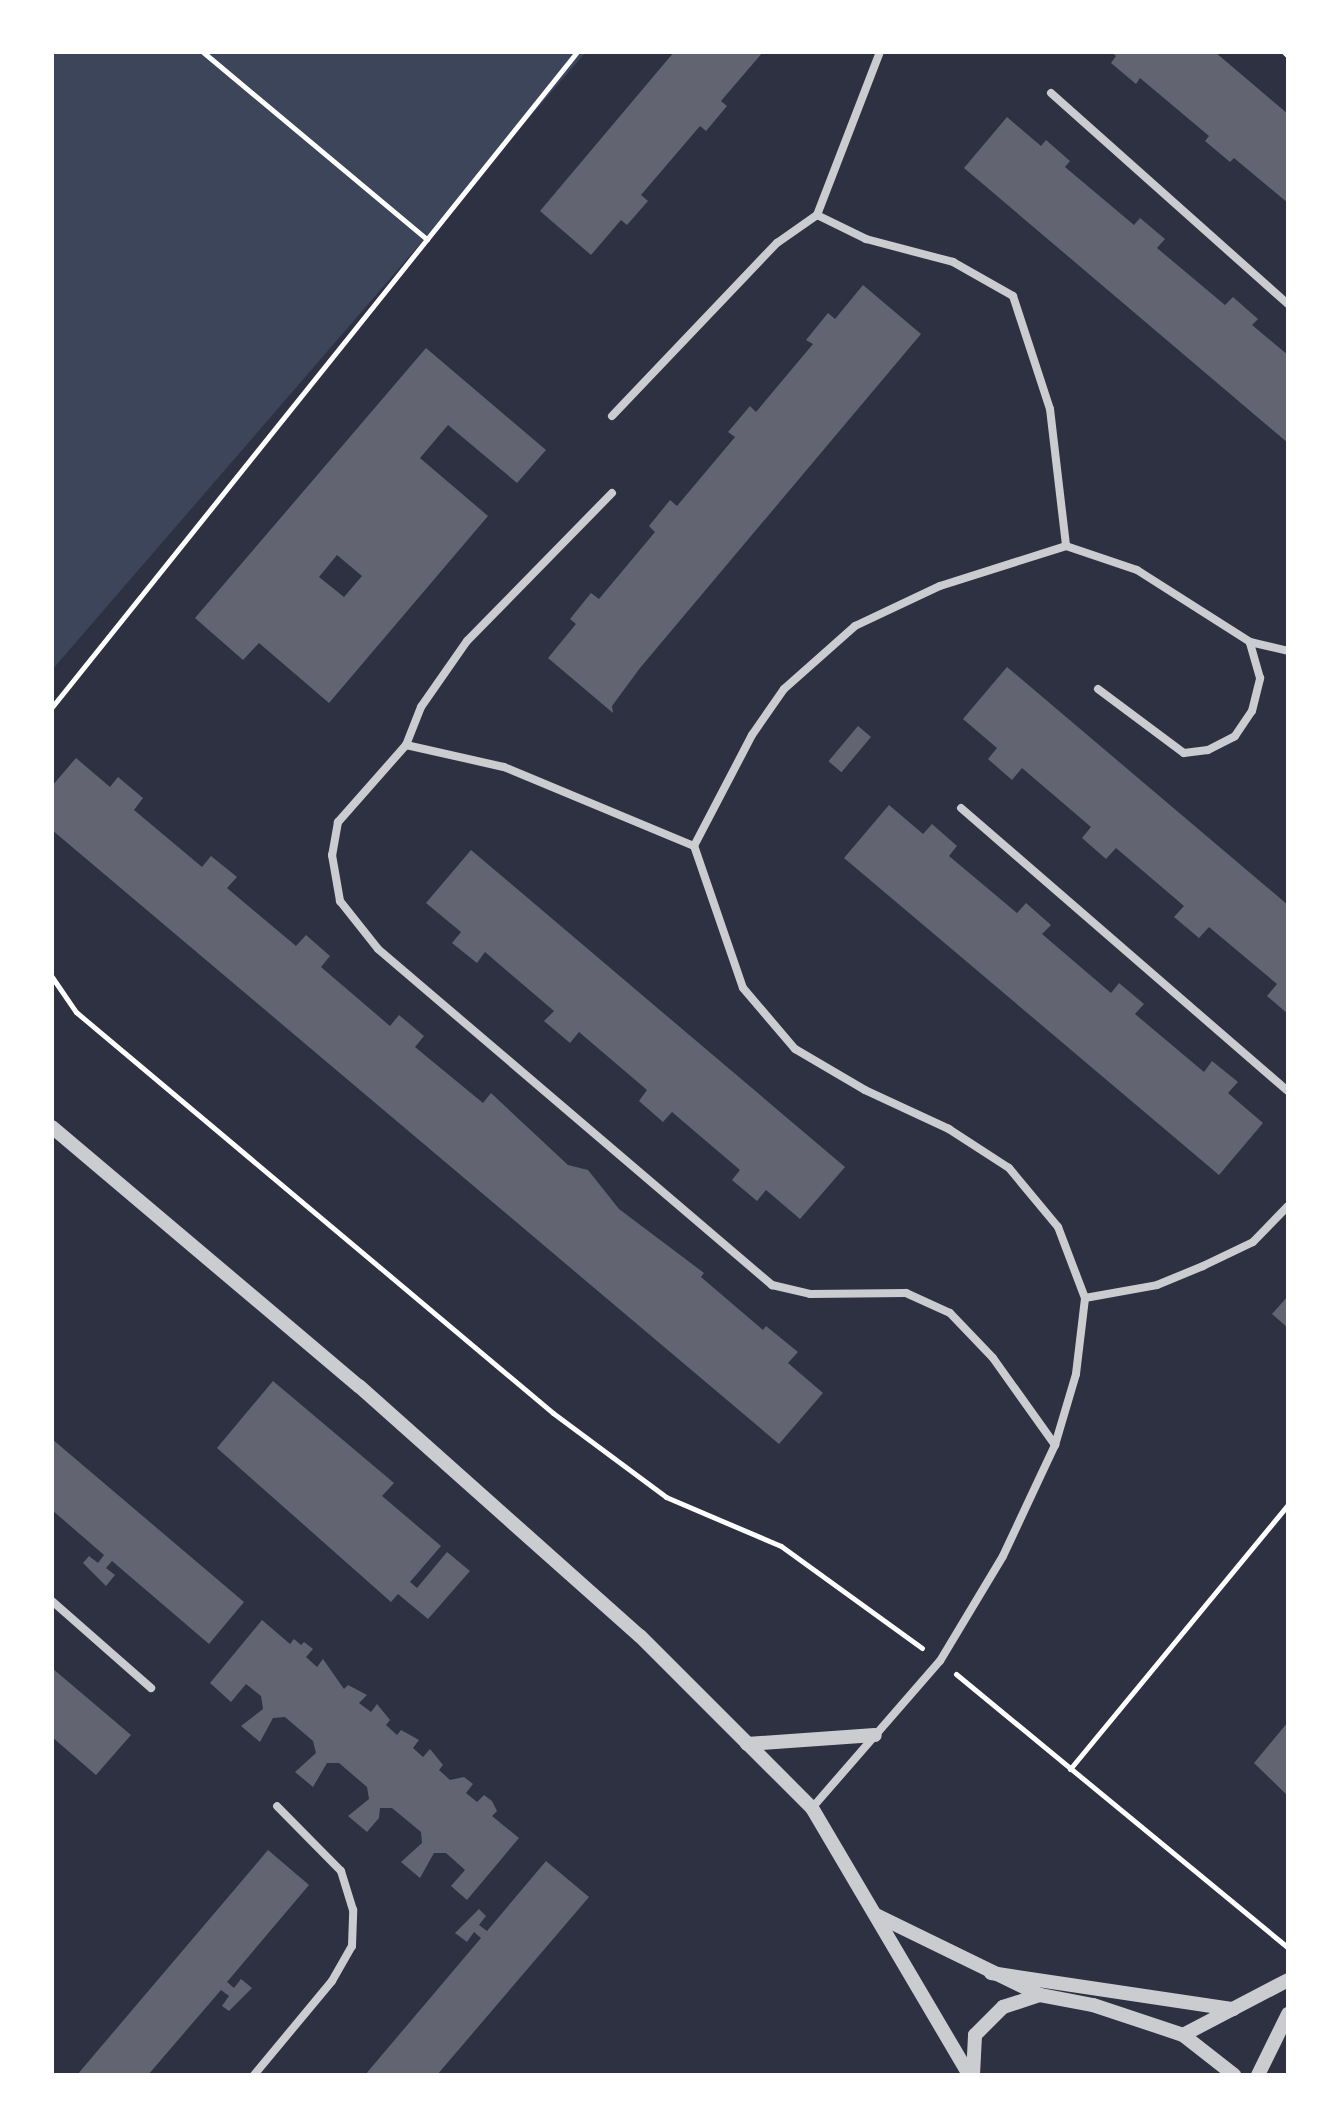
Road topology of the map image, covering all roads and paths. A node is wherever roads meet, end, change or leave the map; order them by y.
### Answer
1 (203, 52) edge
2 (577, 52) edge
3 (880, 52) edge
4 (1051, 93) dead end
5 (817, 215) junction
6 (427, 239) junction
7 (1288, 304) edge
8 (612, 416) dead end
9 (612, 493) dead end
10 (1066, 546) junction
11 (1250, 642) junction
12 (1288, 651) edge
13 (1098, 689) dead end
14 (52, 707) edge
15 (406, 745) junction
16 (961, 808) dead end
17 (694, 846) junction
18 (52, 977) edge
19 (1288, 1091) edge
20 (52, 1127) edge
21 (1288, 1206) edge
22 (1085, 1298) junction
23 (1055, 1445) junction
24 (1288, 1505) edge
25 (52, 1601) edge
26 (940, 1661) junction
27 (151, 1688) dead end
28 (875, 1735) junction
29 (747, 1744) junction
30 (1070, 1769) junction
31 (277, 1806) dead end
32 (812, 1808) junction
33 (876, 1914) junction
34 (1288, 1948) edge
35 (991, 1973) junction
36 (1288, 1980) edge
37 (1040, 1995) junction
38 (1233, 2009) junction
39 (1288, 2014) edge
40 (1183, 2035) junction
41 (1268, 2054) junction
42 (254, 2075) edge
43 (971, 2075) edge
44 (1234, 2075) edge
45 (1258, 2075) edge
46 (1275, 2075) edge

1 - 6 path
2 - 6 path
3 - 5 street
4 - 7 street
5 - 8 street
5 - 10 street
6 - 14 path
9 - 15 street
10 - 11 street
10 - 17 street
11 - 12 street
11 - 13 street
15 - 17 street
15 - 23 street
16 - 19 street
17 - 22 street
18 - 26 path
20 - 29 street
21 - 22 street
22 - 23 street
23 - 26 street
24 - 30 path
25 - 27 street
26 - 28 street
26 - 30 path
28 - 29 street
28 - 32 street
29 - 32 street
30 - 34 path
31 - 42 street
32 - 33 street
33 - 35 street
33 - 43 street
35 - 37 street
35 - 38 street
36 - 38 street
37 - 40 street
37 - 43 street
38 - 40 street
39 - 41 street
40 - 44 street
41 - 45 street
41 - 46 street

